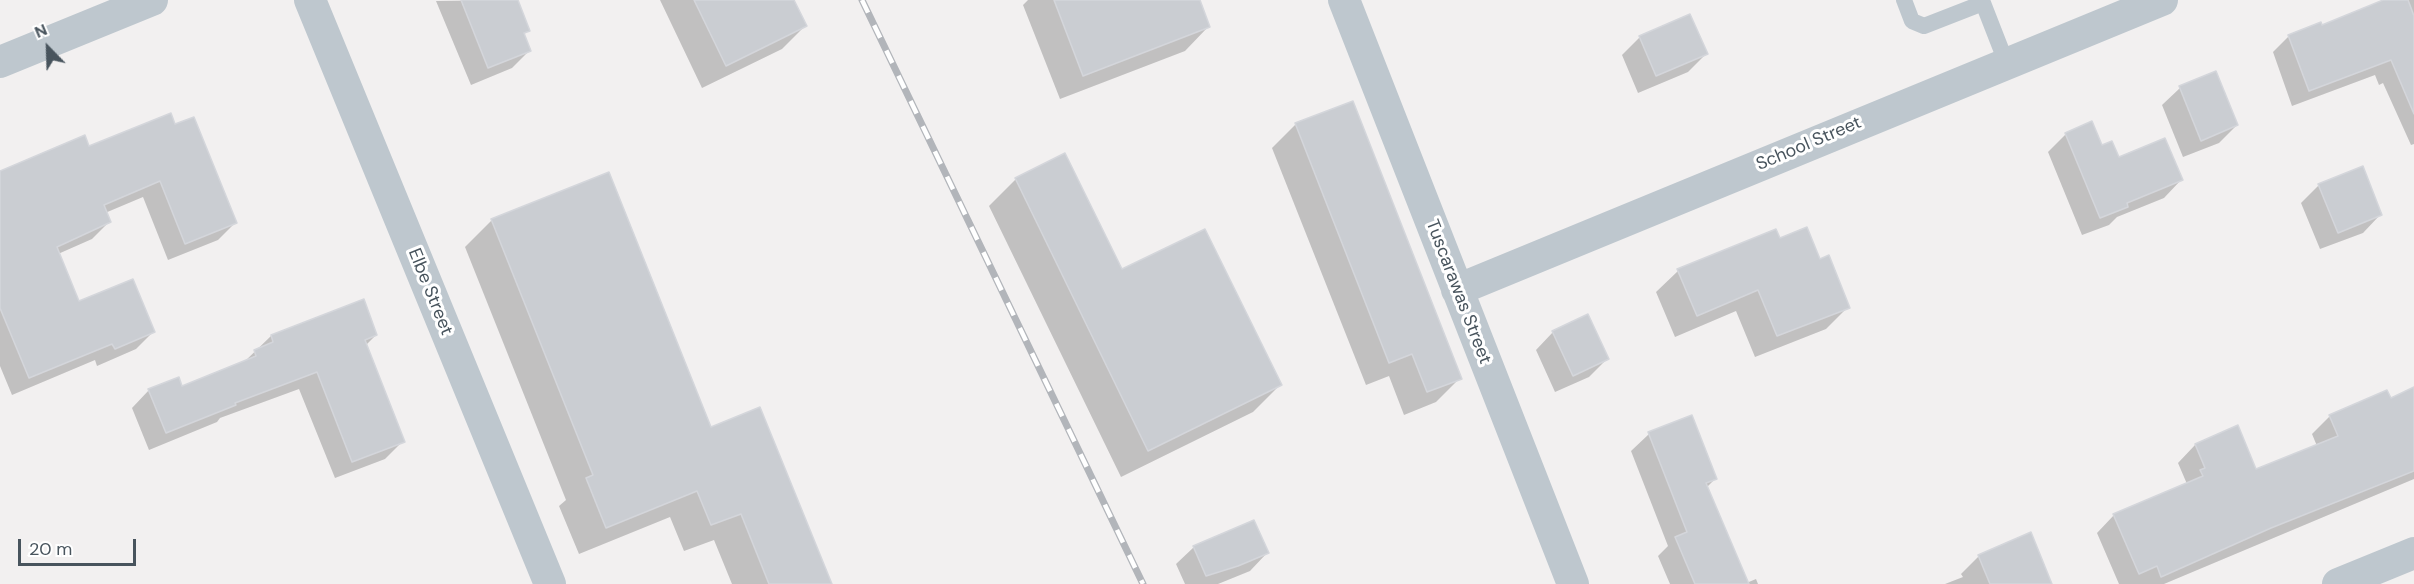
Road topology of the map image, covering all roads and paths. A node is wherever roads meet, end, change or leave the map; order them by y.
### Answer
1 (152, 0) edge
2 (310, 0) edge
3 (1344, 0) edge
4 (1904, 0) edge
5 (2162, 0) edge
6 (1986, 1) edge
7 (0, 62) edge
8 (2006, 62) junction
9 (1457, 290) junction
10 (2414, 553) edge
11 (550, 584) edge
12 (1573, 584) edge
13 (2338, 584) edge

1 - 7 street
2 - 11 street, Elbe Street
3 - 9 street, Tuscarawas Street
4 - 6 lane
5 - 8 street, School Street
6 - 8 lane
8 - 9 street, School Street
9 - 12 street, Tuscarawas Street
10 - 13 street

